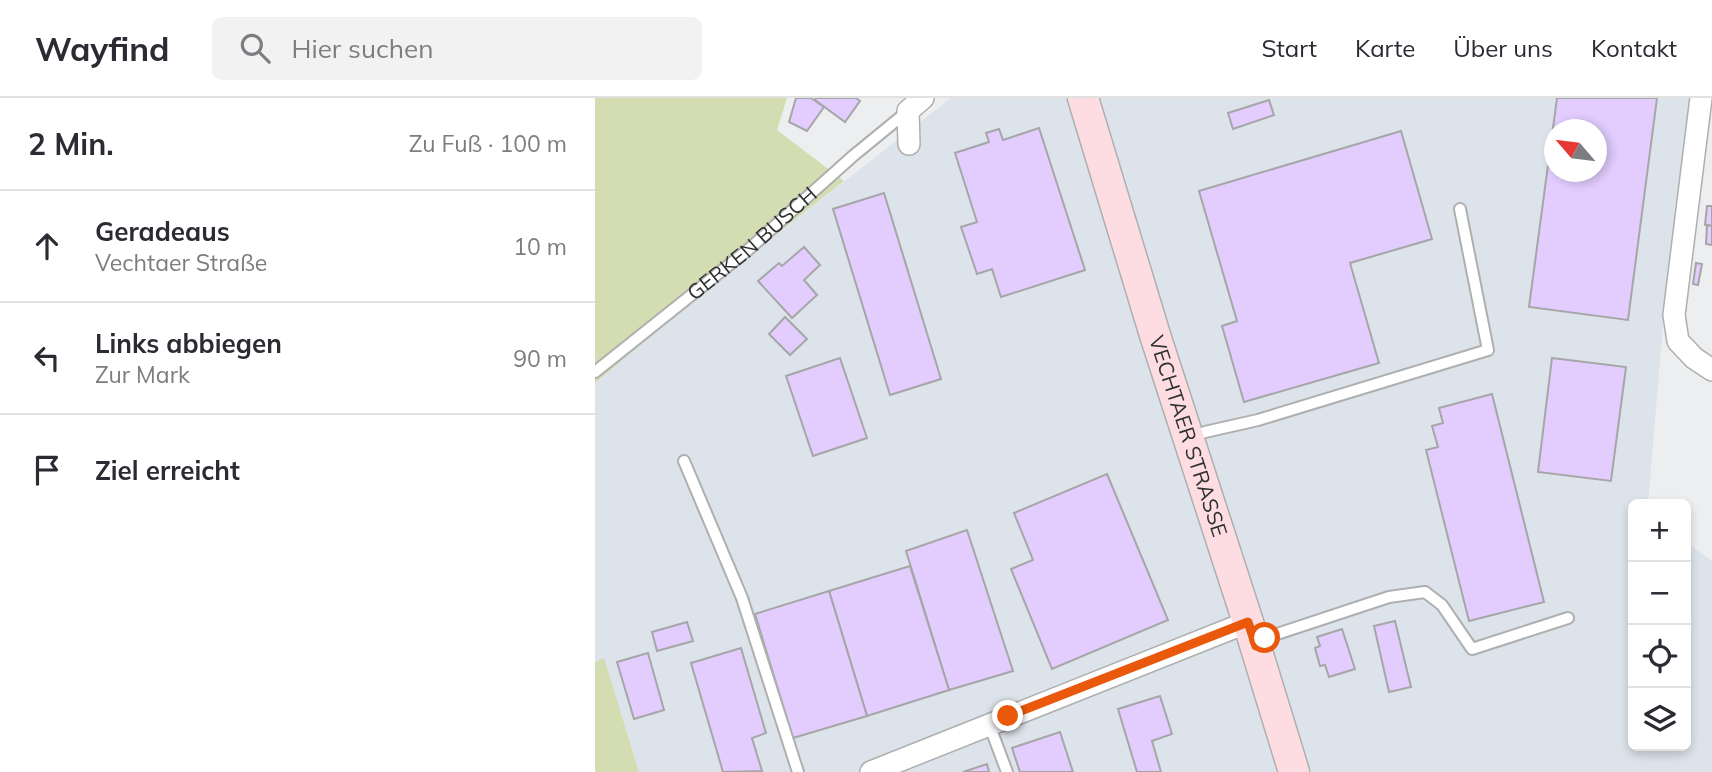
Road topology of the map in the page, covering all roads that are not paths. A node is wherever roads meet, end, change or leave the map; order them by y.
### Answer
1 (1083, 98) edge
2 (1701, 98) edge
3 (915, 104) edge
4 (909, 144) dead end
5 (1460, 209) dead end
6 (1712, 370) edge
7 (595, 372) edge
8 (1188, 438) junction
9 (684, 461) dead end
10 (1568, 618) dead end
11 (1252, 634) junction
12 (989, 724) junction
13 (798, 772) edge
14 (871, 772) edge
15 (1007, 772) edge
16 (1294, 772) edge

1 - 8 main road, VECHTAER STRASSE
2 - 6 street
3 - 4 street, GERKEN BUSCH
3 - 7 lane, GERKEN BUSCH
5 - 8 lane
8 - 11 main road, VECHTAER STRASSE
9 - 13 lane
10 - 11 lane
11 - 12 street
11 - 16 main road, VECHTAER STRASSE
12 - 14 street
12 - 15 lane

